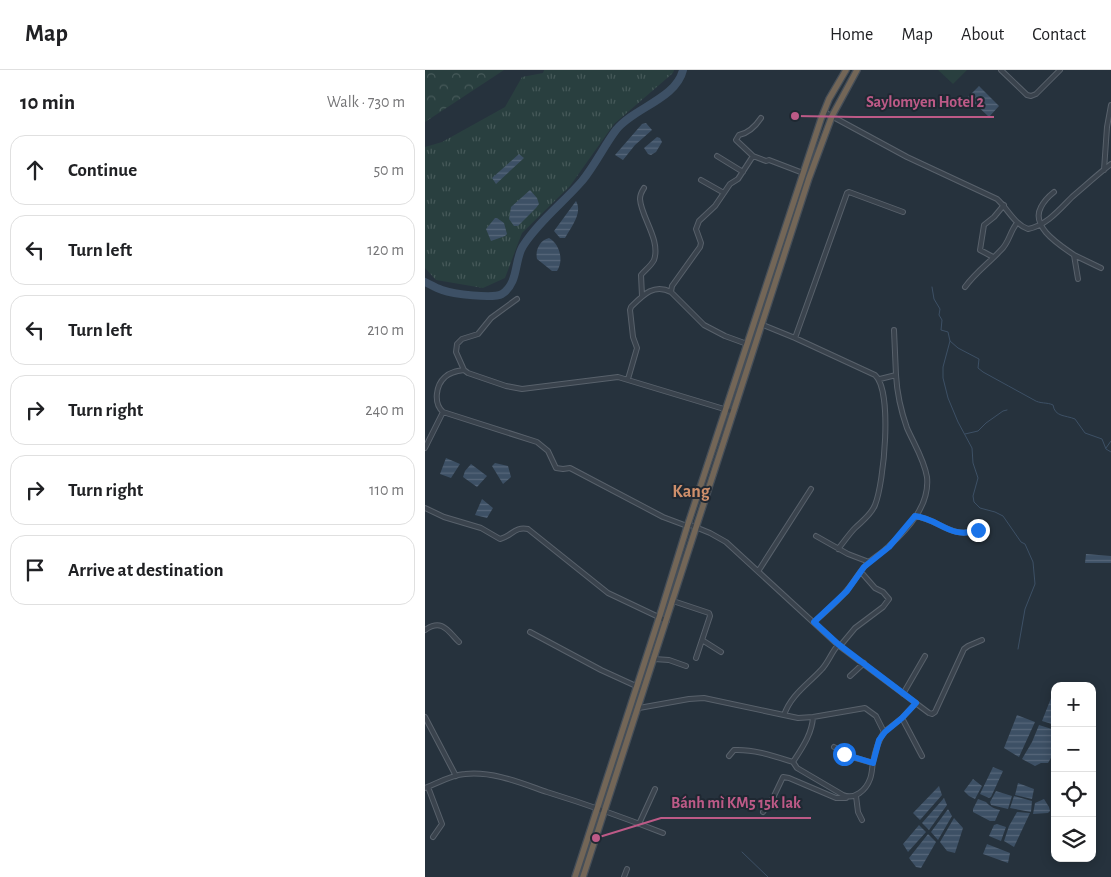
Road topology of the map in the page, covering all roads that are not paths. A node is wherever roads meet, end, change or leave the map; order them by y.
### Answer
1 (847, 70) edge
2 (857, 70) edge
3 (1001, 70) edge
4 (1060, 70) edge
5 (1111, 104) edge
6 (824, 112) junction
7 (832, 116) junction
8 (761, 118) dead end
9 (1110, 122) edge
10 (717, 156) dead end
11 (753, 156) junction
12 (1111, 164) edge
13 (1104, 170) junction
14 (743, 172) junction
15 (803, 173) junction
16 (701, 180) dead end
17 (644, 188) dead end
18 (1054, 192) dead end
19 (724, 193) junction
20 (1004, 205) junction
21 (903, 212) dead end
22 (788, 218) junction
23 (796, 221) junction
24 (1017, 223) junction
25 (1040, 225) junction
26 (1074, 255) junction
27 (993, 257) junction
28 (1101, 268) dead end
29 (1078, 279) dead end
30 (965, 287) dead end
31 (671, 292) junction
32 (642, 296) junction
33 (517, 299) dead end
34 (763, 325) junction
35 (894, 330) dead end
36 (795, 338) junction
37 (747, 344) junction
38 (464, 370) junction
39 (896, 375) junction
40 (628, 379) junction
41 (880, 379) junction
42 (726, 410) junction
43 (443, 412) junction
44 (734, 412) junction
45 (425, 448) edge
46 (811, 489) dead end
47 (425, 508) edge
48 (915, 516) junction
49 (688, 525) junction
50 (695, 526) junction
51 (978, 530) dead end
52 (816, 536) dead end
53 (838, 549) junction
54 (869, 562) junction
55 (759, 570) junction
56 (861, 572) junction
57 (673, 600) junction
58 (659, 618) junction
59 (667, 621) junction
60 (814, 622) junction
61 (425, 630) edge
62 (530, 632) dead end
63 (702, 640) junction
64 (982, 640) dead end
65 (459, 642) dead end
66 (839, 645) junction
67 (721, 652) dead end
68 (925, 656) dead end
69 (696, 658) dead end
70 (654, 659) junction
71 (864, 663) junction
72 (686, 666) dead end
73 (851, 676) dead end
74 (637, 686) junction
75 (903, 694) junction
76 (916, 703) junction
77 (639, 708) junction
78 (784, 715) junction
79 (425, 717) edge
80 (813, 717) junction
81 (902, 718) junction
82 (885, 732) junction
83 (834, 747) dead end
84 (729, 756) dead end
85 (922, 756) dead end
86 (793, 762) junction
87 (873, 763) junction
88 (456, 776) junction
89 (427, 788) edge
90 (655, 789) dead end
91 (856, 796) junction
92 (848, 797) junction
93 (596, 808) junction
94 (604, 811) junction
95 (763, 812) dead end
96 (862, 820) dead end
97 (639, 824) junction
98 (663, 833) dead end
99 (433, 837) dead end
100 (627, 869) dead end
101 (575, 877) edge
102 (584, 877) edge
103 (624, 877) edge

1 - 6 highway
2 - 7 highway
3 - 4 street
5 - 9 street
6 - 7 street
6 - 15 highway
7 - 20 street
7 - 23 highway
8 - 11 street
9 - 13 street
10 - 14 street
11 - 14 street
11 - 15 street
12 - 13 street
13 - 25 street
14 - 19 street
15 - 22 highway
16 - 19 street
17 - 32 street
18 - 25 street
19 - 31 street
20 - 24 street
20 - 27 street
21 - 36 street
22 - 23 highway
22 - 37 highway
23 - 34 highway
24 - 25 street
24 - 27 street
25 - 26 street
26 - 28 street
26 - 29 street
27 - 30 street
31 - 32 street
31 - 37 street
32 - 40 street
33 - 38 street
34 - 36 street
34 - 44 highway
35 - 39 street
36 - 41 street
37 - 42 highway
38 - 40 street
38 - 43 street
39 - 41 street
39 - 48 street
40 - 42 street
41 - 53 street
42 - 44 street
42 - 49 highway
43 - 45 street
43 - 49 street
44 - 50 highway
46 - 55 street
47 - 58 street
48 - 51 street
48 - 54 street
49 - 50 street
49 - 58 highway
50 - 55 street
50 - 57 highway
52 - 53 street
53 - 54 street
54 - 56 street
55 - 60 street
56 - 60 street
56 - 66 street
57 - 59 highway
57 - 63 street
58 - 59 street
58 - 74 highway
59 - 70 highway
60 - 66 street
61 - 65 street
62 - 74 street
63 - 67 street
63 - 69 street
64 - 76 street
66 - 71 street
66 - 78 street
68 - 75 street
70 - 72 street
70 - 77 highway
71 - 73 street
71 - 75 street
74 - 93 highway
75 - 76 street
76 - 81 street
77 - 78 street
77 - 94 highway
78 - 80 street
79 - 88 street
80 - 82 street
80 - 86 street
81 - 82 street
81 - 85 street
82 - 87 street
83 - 87 street
84 - 86 street
86 - 92 street
87 - 91 street
88 - 89 street
88 - 93 street
89 - 99 street
90 - 97 street
91 - 92 street
91 - 96 street
92 - 95 street
93 - 94 street
93 - 101 highway
94 - 97 street
94 - 102 highway
97 - 98 street
100 - 103 street

